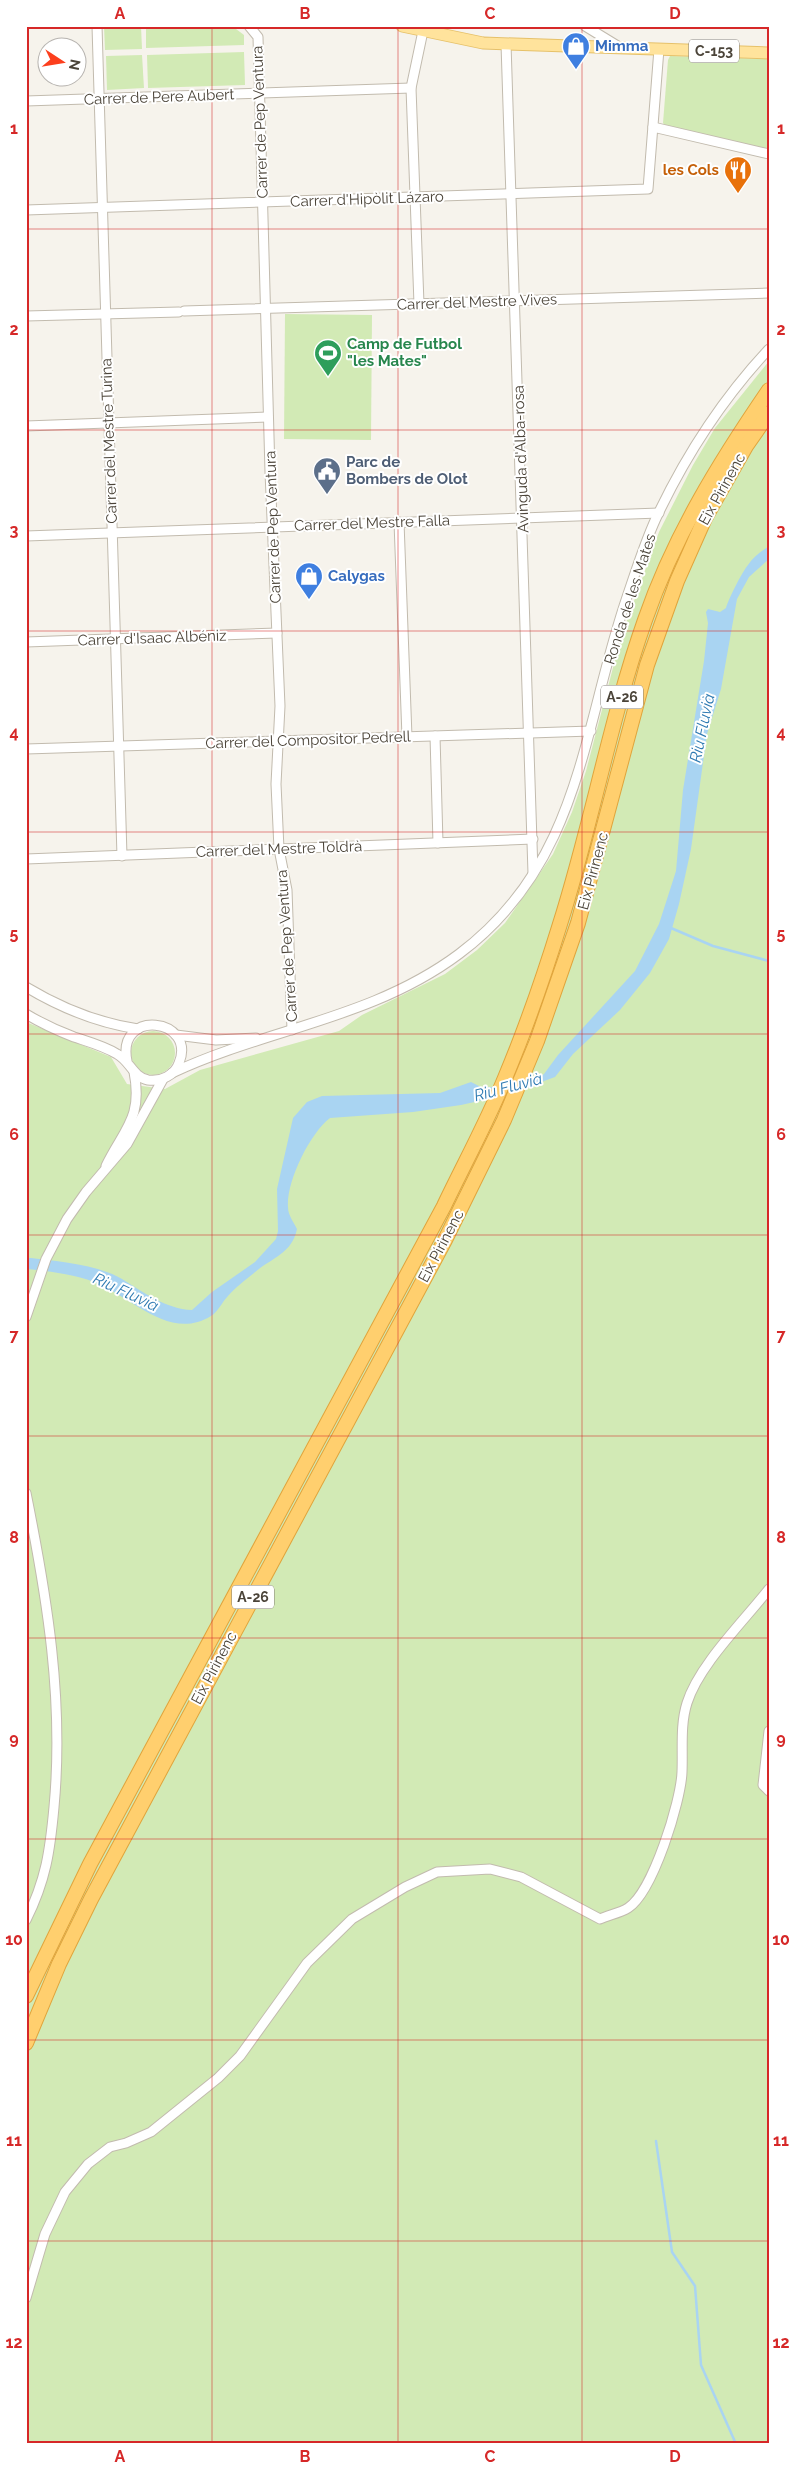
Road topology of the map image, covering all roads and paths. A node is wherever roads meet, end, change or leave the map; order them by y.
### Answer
1 (97, 26) edge
2 (249, 26) edge
3 (402, 26) edge
4 (585, 26) edge
5 (423, 31) junction
6 (506, 44) junction
7 (621, 48) junction
8 (659, 48) junction
9 (769, 53) edge
10 (411, 88) junction
11 (259, 93) junction
12 (99, 99) junction
13 (26, 102) edge
14 (653, 127) junction
15 (769, 154) edge
16 (511, 194) junction
17 (416, 197) junction
18 (262, 202) junction
19 (101, 208) junction
20 (26, 210) edge
21 (769, 293) edge
22 (514, 301) junction
23 (419, 304) junction
24 (266, 309) junction
25 (104, 314) junction
26 (26, 316) edge
27 (769, 349) edge
28 (769, 390) edge
29 (769, 413) edge
30 (268, 417) junction
31 (108, 423) junction
32 (26, 426) edge
33 (658, 513) junction
34 (523, 518) junction
35 (399, 522) junction
36 (273, 527) junction
37 (112, 532) junction
38 (26, 536) edge
39 (277, 633) junction
40 (115, 639) junction
41 (26, 642) edge
42 (591, 731) junction
43 (530, 733) junction
44 (436, 736) junction
45 (407, 737) junction
46 (278, 741) junction
47 (118, 746) junction
48 (26, 749) edge
49 (533, 839) junction
50 (438, 843) junction
51 (279, 850) junction
52 (122, 856) junction
53 (26, 859) edge
54 (533, 873) junction
55 (26, 987) edge
56 (26, 1014) edge
57 (138, 1029) junction
58 (292, 1030) junction
59 (176, 1035) junction
60 (262, 1038) junction
61 (127, 1061) junction
62 (134, 1072) junction
63 (172, 1073) junction
64 (162, 1079) junction
65 (104, 1170) junction
66 (26, 1317) edge
67 (26, 1493) edge
68 (769, 1589) edge
69 (769, 1731) edge
70 (769, 1791) edge
71 (26, 1920) edge
72 (26, 1996) edge
73 (26, 2043) edge
74 (26, 2298) edge

1 - 12 street, Carrer del Mestre Turina
2 - 11 street, Carrer de Pep Ventura
3 - 5 main road, C-153
4 - 7 street
5 - 6 main road, C-153
5 - 10 street
6 - 7 main road, C-153
6 - 16 street, Avinguda d'Alba-rosa
7 - 8 main road, C-153
8 - 9 main road, C-153
8 - 14 street
10 - 11 street, Carrer de Pere Aubert
10 - 17 street
11 - 12 street, Carrer de Pere Aubert
11 - 18 street, Carrer de Pep Ventura
12 - 13 street, Carrer de Pere Aubert
12 - 19 street, Carrer del Mestre Turina
14 - 15 street
14 - 16 street, Carrer d'Hipòlit Lázaro
16 - 17 street, Carrer d'Hipòlit Lázaro
16 - 22 street, Avinguda d'Alba-rosa
17 - 18 street, Carrer d'Hipòlit Lázaro
17 - 23 street
18 - 19 street, Carrer d'Hipòlit Lázaro
18 - 24 street, Carrer de Pep Ventura
19 - 20 street, Carrer d'Hipòlit Lázaro
19 - 25 street, Carrer del Mestre Turina
21 - 22 street, Carrer del Mestre Vives
22 - 23 street, Carrer del Mestre Vives
22 - 34 street, Avinguda d'Alba-rosa
23 - 24 street, Carrer del Mestre Vives
24 - 25 street, Carrer del Mestre Vives
24 - 30 street, Carrer de Pep Ventura
25 - 26 street, Carrer del Mestre Vives
25 - 31 street, Carrer del Mestre Turina
27 - 33 street, Ronda de les Mates
28 - 72 highway, Eix Pirinenc / A-26
29 - 73 highway, Eix Pirinenc / A-26
30 - 31 street
30 - 36 street, Carrer de Pep Ventura
31 - 32 street
31 - 37 street, Carrer del Mestre Turina
33 - 34 street, Carrer del Mestre Falla
33 - 42 street, Ronda de les Mates
34 - 35 street, Carrer del Mestre Falla
34 - 43 street, Avinguda d'Alba-rosa
35 - 36 street, Carrer del Mestre Falla
35 - 45 street
36 - 37 street, Carrer del Mestre Falla
36 - 39 street, Carrer de Pep Ventura
37 - 38 street, Carrer del Mestre Falla
37 - 40 street, Carrer del Mestre Turina
39 - 40 street, Carrer d'Isaac Albéniz
39 - 46 street, Carrer de Pep Ventura
40 - 41 street, Carrer d'Isaac Albéniz
40 - 47 street, Carrer del Mestre Turina
42 - 43 street, Carrer del Compositor Pedrell
42 - 54 street, Ronda de les Mates
43 - 44 street, Carrer del Compositor Pedrell
43 - 49 street, Avinguda d'Alba-rosa
44 - 45 street, Carrer del Compositor Pedrell
44 - 50 street
45 - 46 street, Carrer del Compositor Pedrell
46 - 47 street, Carrer del Compositor Pedrell
46 - 51 street, Carrer de Pep Ventura
47 - 48 street, Carrer del Compositor Pedrell
47 - 52 street, Carrer del Mestre Turina
49 - 50 street, Carrer del Mestre Toldrà
49 - 54 street, Avinguda d'Alba-rosa
50 - 51 street, Carrer del Mestre Toldrà
51 - 52 street, Carrer del Mestre Toldrà
51 - 58 street, Carrer de Pep Ventura
52 - 53 street, Carrer del Mestre Toldrà
54 - 58 street, Ronda de les Mates
55 - 57 street
56 - 61 street
57 - 59 street
57 - 61 street
58 - 60 street, Ronda de les Mates
59 - 60 street, Ronda de les Mates
59 - 63 street
60 - 63 street, Ronda de les Mates
61 - 62 street
62 - 64 street
62 - 65 street
63 - 64 street
64 - 65 street
65 - 66 street
67 - 71 street
68 - 74 street
69 - 70 street

